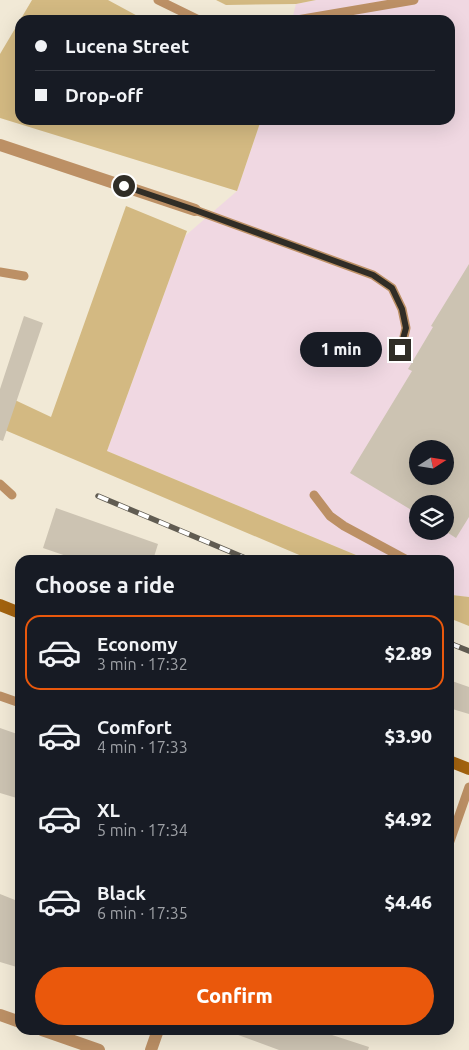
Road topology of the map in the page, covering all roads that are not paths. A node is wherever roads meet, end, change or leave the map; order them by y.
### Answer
1 (158, 0) edge
2 (414, 0) edge
3 (189, 15) edge
4 (353, 15) edge
5 (0, 145) edge
6 (195, 210) joint
7 (0, 272) edge
8 (24, 276) dead end
9 (400, 350) dead end
10 (0, 484) edge
11 (12, 495) dead end
12 (314, 495) dead end
13 (398, 555) edge
14 (0, 605) edge
15 (15, 610) edge
16 (0, 696) edge
17 (15, 701) edge
18 (454, 764) edge
19 (469, 768) edge
20 (469, 787) edge
21 (454, 830) edge
22 (0, 1015) edge
23 (15, 1020) edge
24 (56, 1035) edge
25 (156, 1035) edge
26 (98, 1050) edge
27 (151, 1050) edge

1 - 3 lane
2 - 4 lane
5 - 6 street
6 - 9 lane
7 - 8 lane
10 - 11 lane
12 - 13 lane
14 - 15 main road
16 - 17 lane
18 - 19 main road
20 - 21 lane
22 - 23 street
24 - 26 street
25 - 27 street

